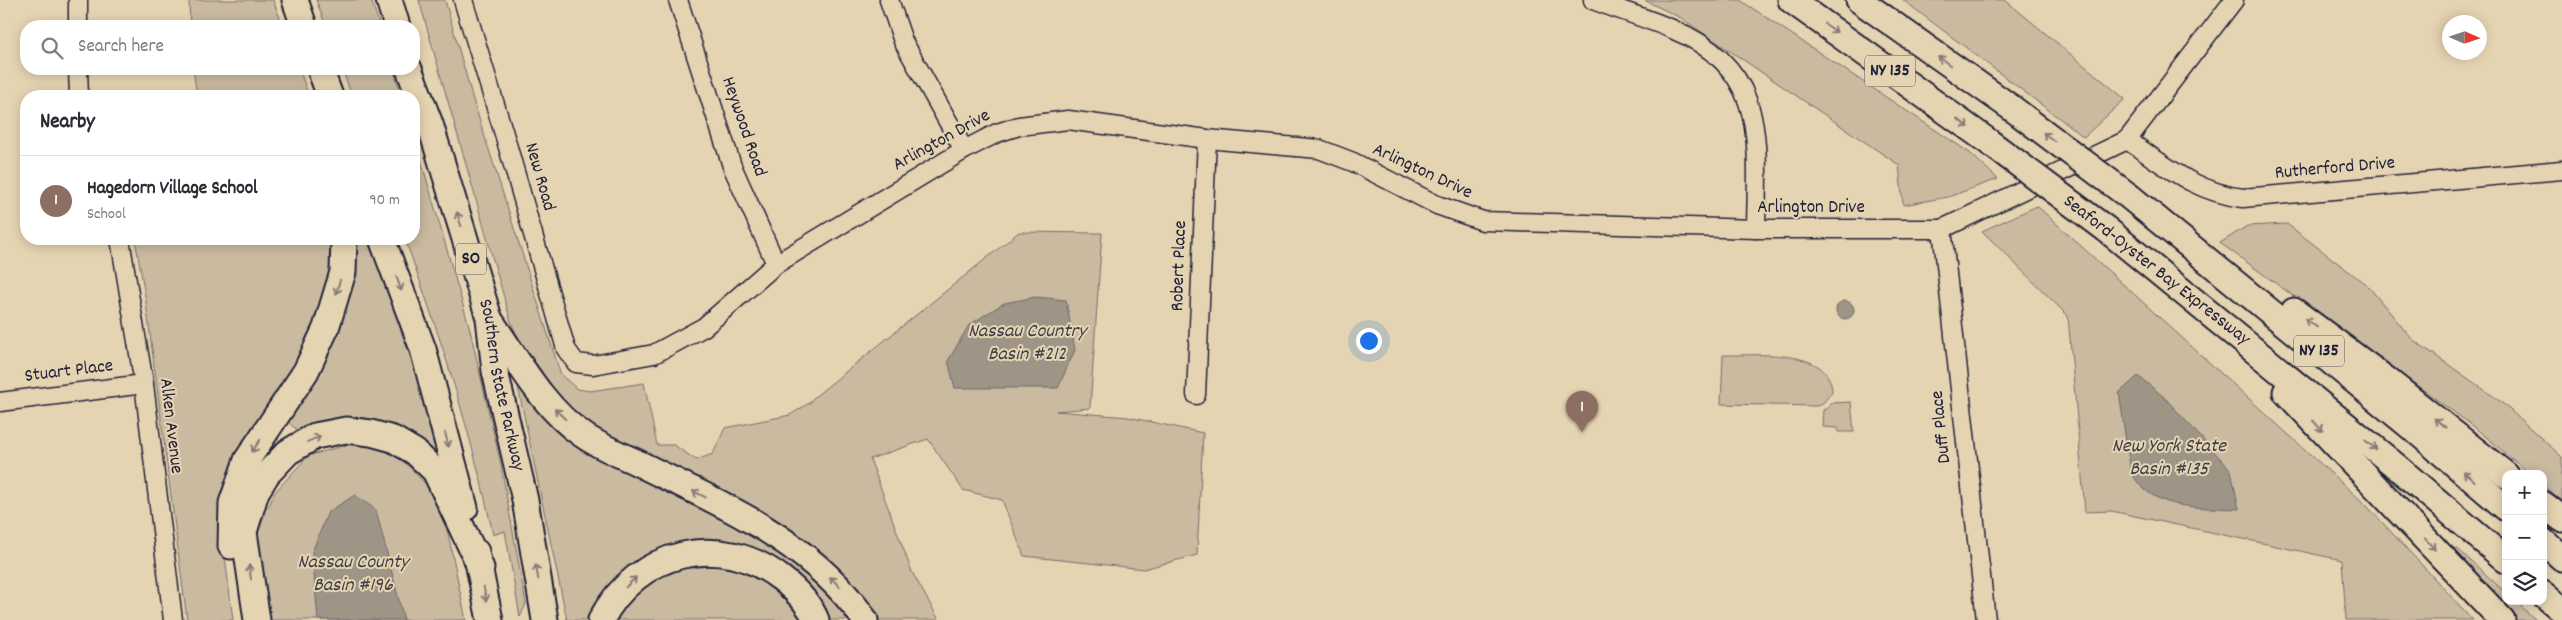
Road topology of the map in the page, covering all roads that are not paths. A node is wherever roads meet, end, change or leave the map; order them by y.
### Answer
1 (78, 0) edge
2 (295, 0) edge
3 (389, 0) edge
4 (463, 0) edge
5 (678, 0) edge
6 (889, 0) edge
7 (1593, 0) edge
8 (1791, 0) edge
9 (1858, 0) edge
10 (2234, 0) edge
11 (78, 20) edge
12 (302, 20) edge
13 (394, 20) edge
14 (78, 75) edge
15 (322, 75) edge
16 (411, 75) edge
17 (79, 90) edge
18 (328, 90) edge
19 (417, 90) edge
20 (420, 98) edge
21 (1207, 139) junction
22 (2126, 140) junction
23 (964, 150) junction
24 (2562, 170) edge
25 (2130, 197) junction
26 (1942, 228) junction
27 (1756, 229) junction
28 (121, 245) edge
29 (344, 245) edge
30 (384, 245) edge
31 (776, 264) junction
32 (2212, 314) junction
33 (489, 318) junction
34 (576, 363) joint
35 (144, 384) junction
36 (1196, 395) dead end
37 (0, 402) edge
38 (2502, 472) edge
39 (2502, 505) edge
40 (2547, 507) edge
41 (2562, 519) edge
42 (2547, 545) edge
43 (2502, 557) edge
44 (2562, 558) edge
45 (480, 568) junction
46 (2547, 597) edge
47 (2562, 610) edge
48 (173, 620) edge
49 (240, 620) edge
50 (257, 620) edge
51 (490, 620) edge
52 (545, 620) edge
53 (601, 620) edge
54 (816, 620) edge
55 (865, 620) edge
56 (1986, 620) edge
57 (2502, 620) edge

1 - 11 street
2 - 12 highway
3 - 13 highway
4 - 34 street, New Road
5 - 31 street, Heywood Road
6 - 23 street
7 - 27 street
8 -> 32 highway, Seaford-Oyster Bay Expressway / NY 135, bridge
25 -> 9 highway, Seaford-Oyster Bay Expressway / NY 135, bridge
10 - 22 street, Arlington Drive
14 - 17 street
15 - 18 highway
19 -> 16 highway, Southern State Parkway / SO
33 -> 20 highway, Southern State Parkway / SO
21 - 23 street, Arlington Drive
21 - 27 street, Arlington Drive
21 - 36 street, Robert Place
22 - 24 street, Rutherford Drive
22 - 26 street, Arlington Drive
23 - 31 street, Arlington Drive
38 -> 25 highway
39 -> 25 highway, Seaford-Oyster Bay Expressway / NY 135
26 - 27 street, Arlington Drive
26 - 56 street, Duff Place
28 - 35 street, Alken Avenue
29 -> 49 highway
30 -> 45 highway
31 - 34 street, Arlington Drive
32 -> 43 highway, Seaford-Oyster Bay Expressway / NY 135
32 -> 57 highway
52 -> 33 highway, Southern State Parkway / SO
55 -> 33 highway
35 - 37 street, Stuart Place
35 - 48 street, Alken Avenue
40 - 41 highway
42 - 44 highway
50 -> 45 highway
45 -> 51 highway
46 - 47 highway
53 -> 54 highway

